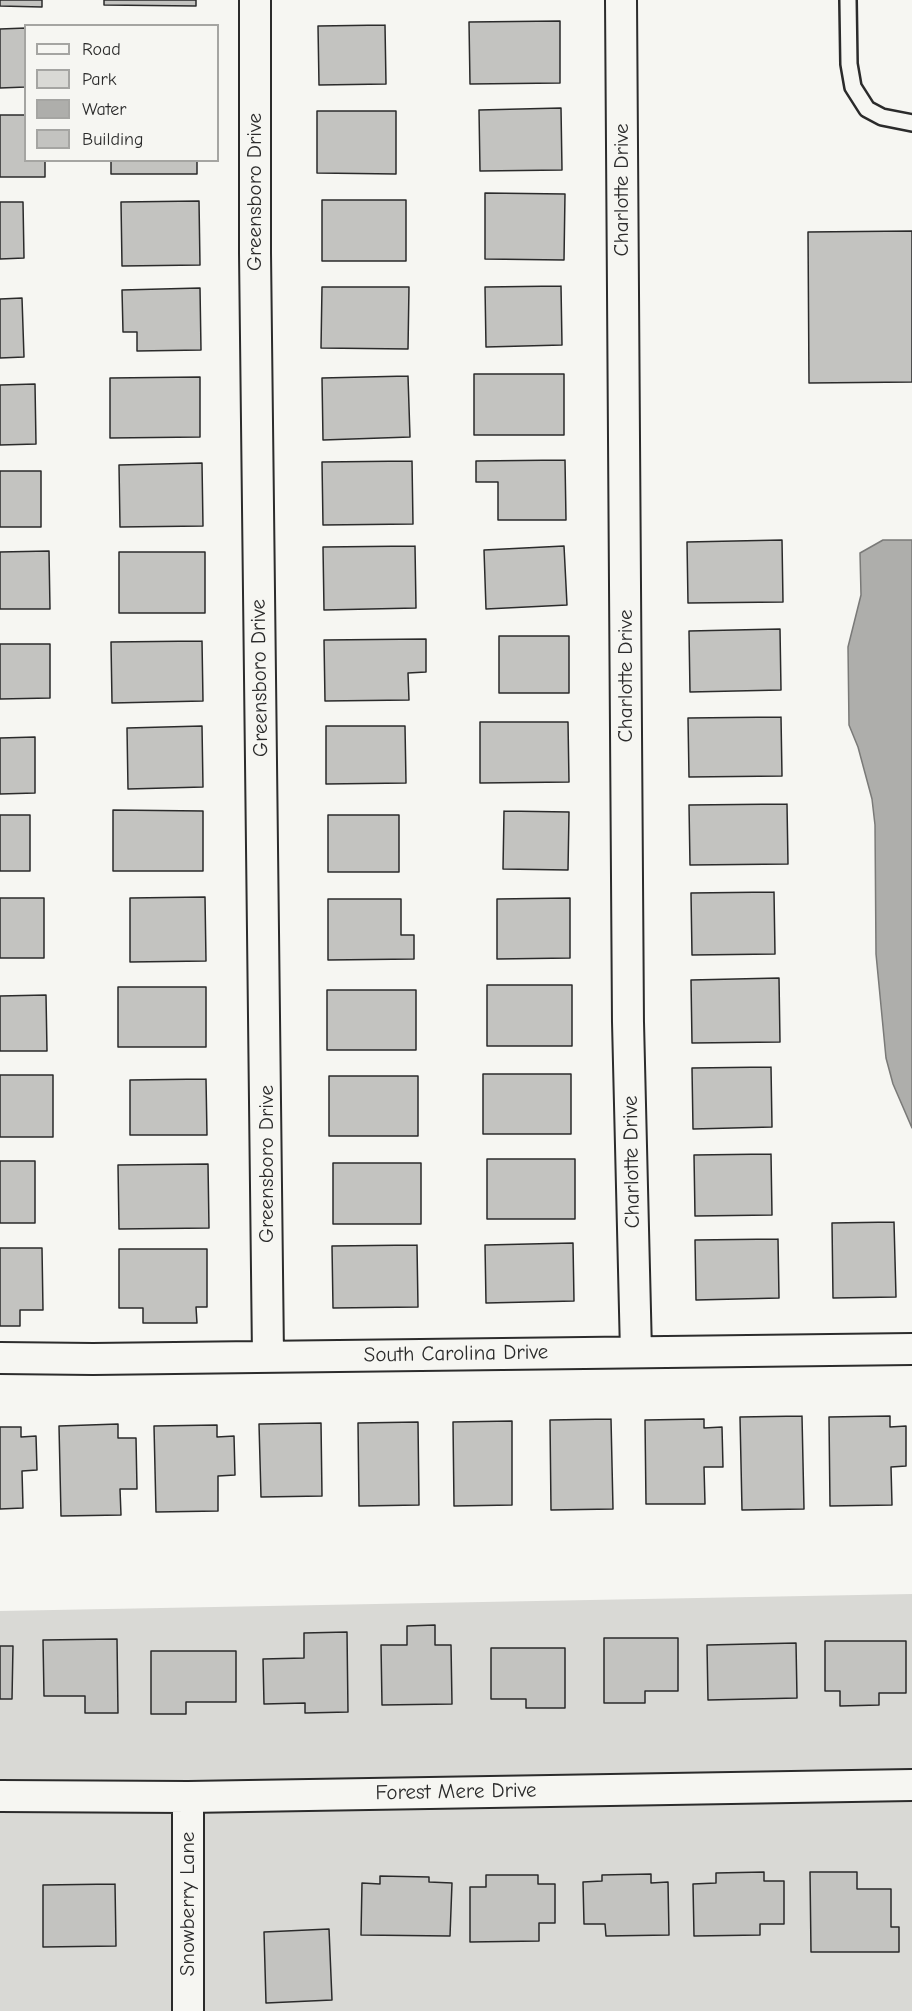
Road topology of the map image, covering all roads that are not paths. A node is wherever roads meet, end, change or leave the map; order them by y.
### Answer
1 (255, 0) edge
2 (621, 0) edge
3 (848, 0) edge
4 (912, 123) edge
5 (912, 1349) edge
6 (636, 1352) junction
7 (268, 1355) junction
8 (0, 1358) edge
9 (912, 1785) edge
10 (0, 1796) edge
11 (188, 1797) junction
12 (188, 2011) edge

1 - 7 street, Greensboro Drive
2 - 6 street, Charlotte Drive
3 - 4 lane
5 - 6 street, South Carolina Drive
6 - 7 street, South Carolina Drive
7 - 8 street, South Carolina Drive
9 - 11 street, Forest Mere Drive
10 - 11 street, Forest Mere Drive
11 - 12 street, Snowberry Lane

